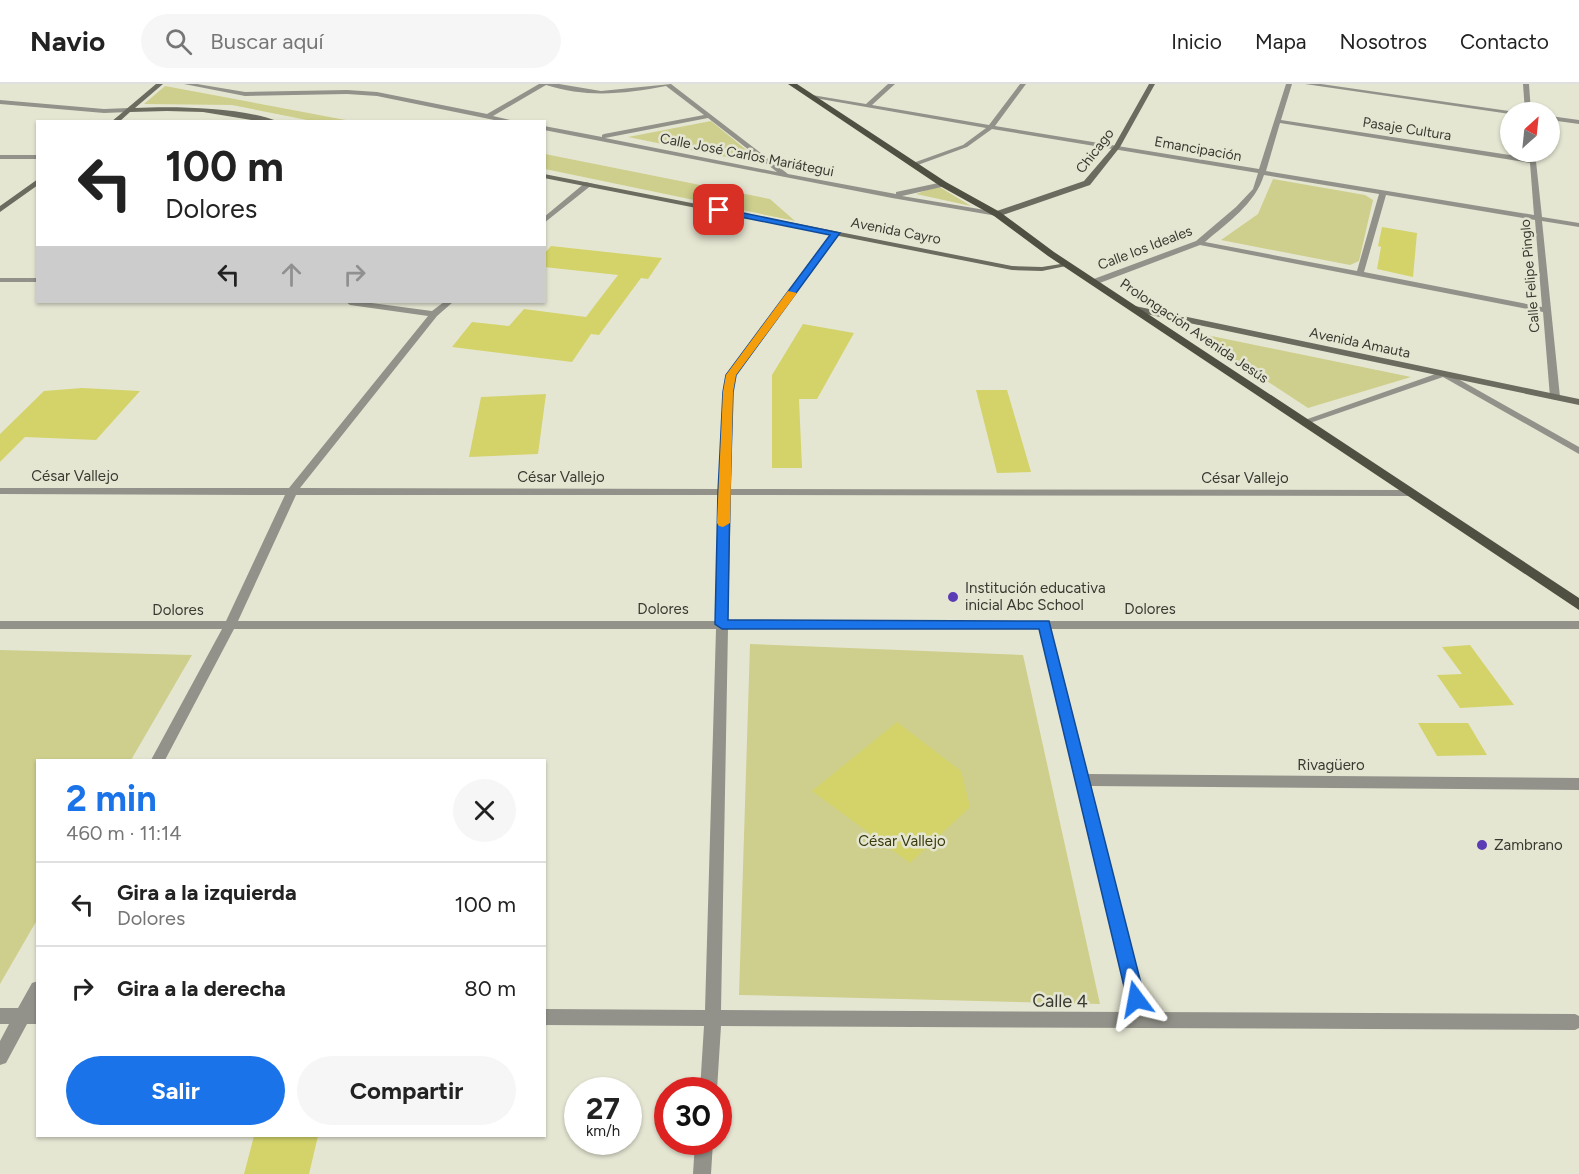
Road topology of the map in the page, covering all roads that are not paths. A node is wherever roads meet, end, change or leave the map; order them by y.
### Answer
1 (159, 84) edge
2 (187, 84) edge
3 (256, 84) edge
4 (356, 84) edge
5 (543, 84) edge
6 (550, 84) edge
7 (668, 84) edge
8 (792, 84) edge
9 (892, 84) edge
10 (1023, 84) edge
11 (1152, 84) edge
12 (1289, 84) edge
13 (1308, 84) edge
14 (1526, 84) edge
15 (347, 92) junction
16 (245, 94) junction
17 (812, 97) junction
18 (0, 102) edge
19 (1527, 102) edge
20 (869, 105) junction
21 (129, 110) junction
22 (1500, 110) edge
23 (488, 116) junction
24 (709, 116) junction
25 (1560, 119) edge
26 (116, 120) edge
27 (267, 120) edge
28 (507, 120) edge
29 (1277, 121) junction
30 (1579, 122) edge
31 (991, 127) junction
32 (546, 128) edge
33 (597, 138) junction
34 (1117, 147) junction
35 (1500, 152) edge
36 (36, 157) edge
37 (0, 158) edge
38 (1533, 162) edge
39 (915, 164) junction
40 (1261, 172) junction
41 (787, 175) junction
42 (546, 176) edge
43 (36, 183) edge
44 (588, 184) junction
45 (943, 184) junction
46 (1383, 192) junction
47 (892, 196) junction
48 (0, 210) edge
49 (997, 214) junction
50 (1538, 218) junction
51 (546, 219) edge
52 (1579, 225) edge
53 (836, 233) junction
54 (1199, 243) junction
55 (1067, 265) junction
56 (1360, 274) junction
57 (0, 280) edge
58 (36, 280) edge
59 (1094, 282) junction
60 (357, 303) edge
61 (448, 303) edge
62 (1135, 309) junction
63 (1547, 310) junction
64 (434, 314) junction
65 (1444, 374) junction
66 (1555, 397) junction
67 (1579, 402) edge
68 (1304, 422) junction
69 (1579, 451) edge
70 (0, 491) edge
71 (292, 491) junction
72 (724, 492) junction
73 (1411, 493) junction
74 (1579, 605) edge
75 (722, 624) junction
76 (1044, 624) junction
77 (1579, 624) edge
78 (0, 625) edge
79 (230, 625) junction
80 (159, 759) edge
81 (1083, 780) junction
82 (1579, 784) edge
83 (36, 995) edge
84 (0, 1016) edge
85 (30, 1016) edge
86 (546, 1017) edge
87 (713, 1017) junction
88 (1141, 1021) junction
89 (1575, 1022) dead end
90 (0, 1057) edge
91 (709, 1077) edge
92 (703, 1155) edge
93 (702, 1174) edge

1 - 21 main road
2 - 16 street
3 - 16 street
4 - 15 street
5 - 23 street
6 - 7 street
7 - 24 street
8 - 17 main road, Prolongación Avenida Jesús
9 - 20 street
10 - 31 street
11 - 34 main road, Chicago
12 - 29 street, Calle los Ideales
13 - 22 street
14 - 19 street
15 - 16 street
15 - 23 street
17 - 20 street, Emancipación
17 - 39 main road, Prolongación Avenida Jesús
18 - 21 street
20 - 31 street, Emancipación
21 - 26 main road
21 - 27 main road
23 - 28 street
24 - 33 street, Calle José Carlos Mariátegui
24 - 41 street
25 - 30 street
29 - 35 street, Pasaje Cultura
29 - 40 street, Calle los Ideales
31 - 34 street, Emancipación
31 - 39 street
32 - 33 street, Calle José Carlos Mariátegui
33 - 41 street, Calle José Carlos Mariátegui
34 - 40 street, Emancipación
34 - 49 main road, Chicago
36 - 37 street
38 - 50 street, Calle Felipe Pinglo
39 - 45 main road, Prolongación Avenida Jesús
40 - 46 street, Emancipación
40 - 54 street, Calle los Ideales
41 - 47 street, Calle José Carlos Mariátegui
42 - 44 main road, Avenida Cayro
43 - 48 main road
44 - 51 street
44 - 53 main road, Avenida Cayro
45 - 47 street
45 - 49 main road, Prolongación Avenida Jesús
46 - 50 street, Emancipación
46 - 56 street
47 - 49 street, Calle José Carlos Mariátegui
49 - 55 main road, Prolongación Avenida Jesús
50 - 52 street, Emancipación
50 - 63 street, Calle Felipe Pinglo
53 - 55 main road, Avenida Cayro
53 - 72 street
54 - 56 street
54 - 59 street, Calle los Ideales
55 - 59 main road, Prolongación Avenida Jesús
56 - 63 street
57 - 58 street
59 - 62 main road, Prolongación Avenida Jesús
60 - 64 street
61 - 64 street
62 - 65 main road, Avenida Amauta
62 - 68 main road, Prolongación Avenida Jesús
63 - 66 street, Calle Felipe Pinglo
64 - 71 street
65 - 66 main road, Avenida Amauta
65 - 68 street
65 - 69 street
66 - 67 main road, Avenida Amauta
68 - 73 main road, Prolongación Avenida Jesús
70 - 71 street, César Vallejo
71 - 72 street, César Vallejo
71 - 79 street
72 - 73 street, César Vallejo
72 - 75 street
73 - 74 main road, Prolongación Avenida Jesús
75 - 76 street, Dolores
75 - 79 street, Dolores
75 - 87 street
76 - 77 street, Dolores
76 - 81 street
78 - 79 street, Dolores
79 - 80 street
81 - 82 street, Rivagüero
81 - 88 street
83 - 85 street
84 - 85 street
85 - 90 street
86 - 87 street, Calle 4
87 - 88 street, Calle 4
87 - 91 street
88 - 89 street, Calle 4
92 - 93 street

